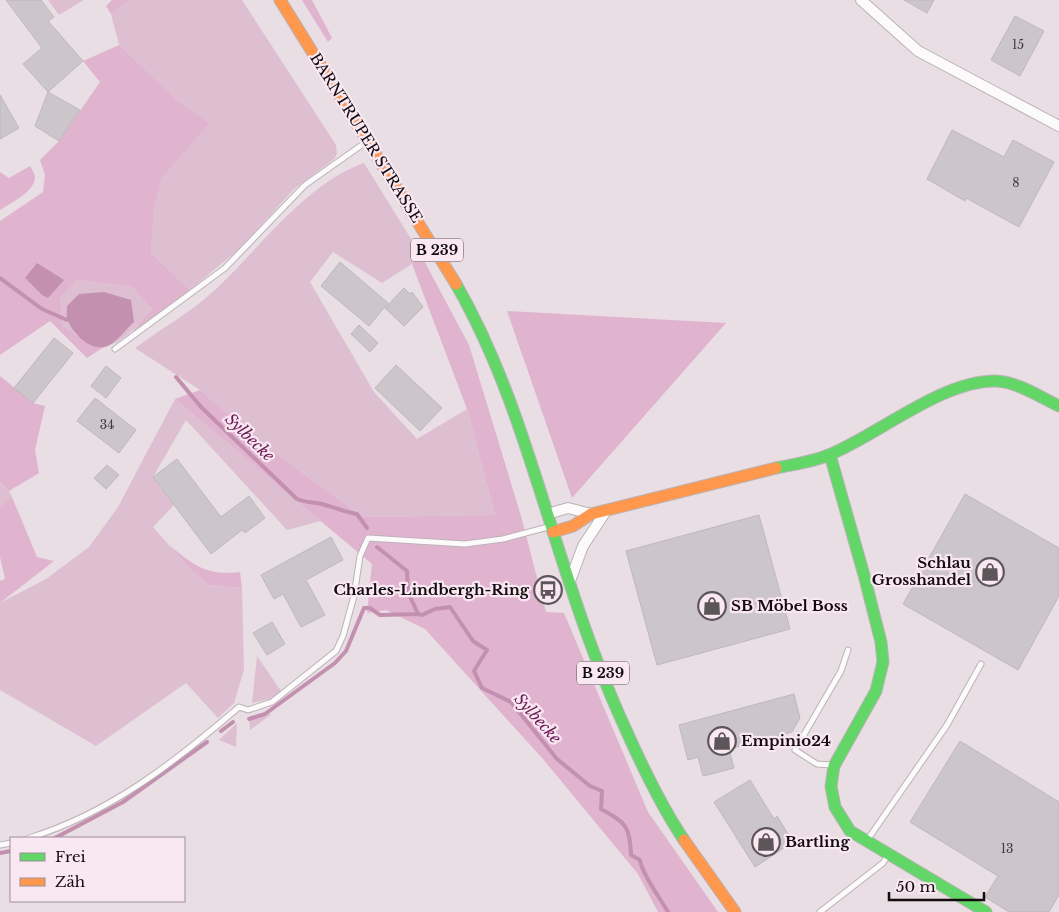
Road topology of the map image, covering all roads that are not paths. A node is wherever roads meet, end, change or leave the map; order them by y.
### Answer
1 (280, 0) edge
2 (861, 0) edge
3 (1059, 126) edge
4 (367, 141) junction
5 (115, 349) dead end
6 (1059, 406) edge
7 (830, 455) junction
8 (606, 511) junction
9 (548, 514) junction
10 (591, 514) junction
11 (552, 529) junction
12 (570, 582) junction
13 (848, 650) dead end
14 (981, 664) dead end
15 (833, 765) junction
16 (32, 837) edge
17 (866, 842) junction
18 (888, 855) junction
19 (734, 912) edge
20 (820, 912) edge
21 (986, 912) edge

1 - 4 street, BARNTRUPER STRASSE / B 239
2 - 3 street
4 - 5 lane
4 - 9 street, BARNTRUPER STRASSE / B 239
6 - 7 street
7 - 8 street
7 - 15 street
8 - 10 street
8 - 12 street
9 - 10 street
9 - 11 street, BARNTRUPER STRASSE / B 239
10 - 11 street
11 - 12 street, BARNTRUPER STRASSE / B 239
11 - 16 lane
12 - 19 street, BARNTRUPER STRASSE / B 239
13 - 15 lane
14 - 17 lane
15 - 17 street
17 - 18 street
18 - 20 lane
18 - 21 street

